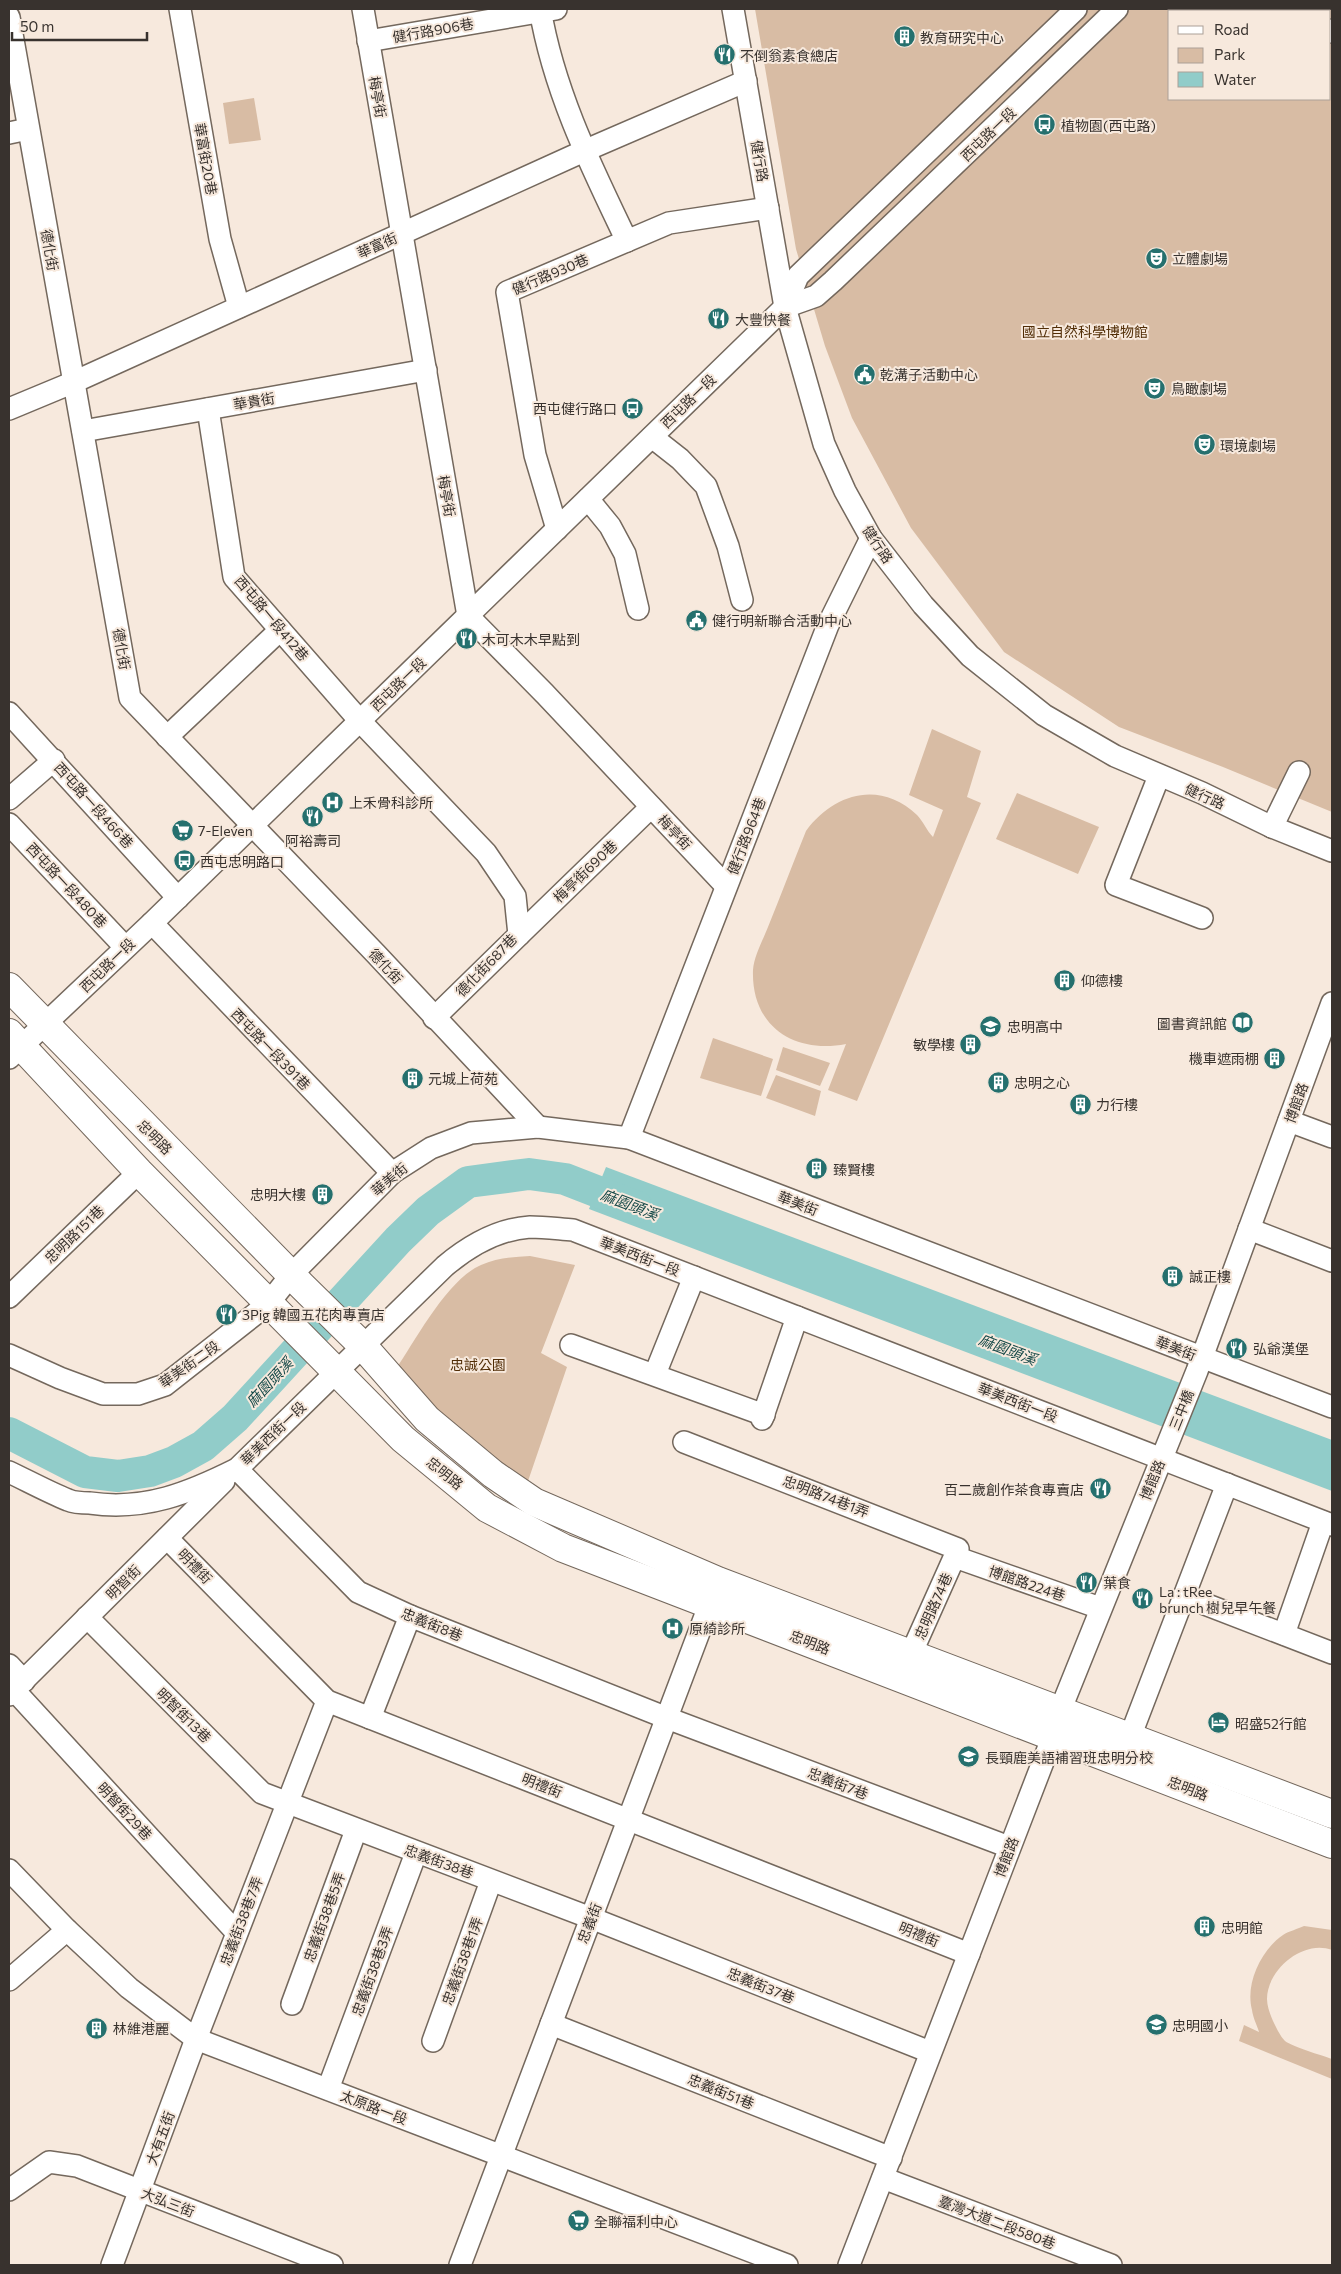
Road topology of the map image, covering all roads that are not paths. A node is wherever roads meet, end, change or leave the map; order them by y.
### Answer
1 (180, 9) edge
2 (363, 9) edge
3 (733, 9) edge
4 (1076, 9) edge
5 (1117, 9) edge
6 (545, 10) edge
7 (9, 17) edge
8 (368, 41) junction
9 (746, 81) junction
10 (19, 131) edge
11 (584, 151) junction
12 (768, 208) junction
13 (402, 234) junction
14 (627, 241) junction
15 (239, 307) junction
16 (785, 307) junction
17 (426, 370) junction
18 (74, 382) junction
19 (9, 409) edge
20 (208, 409) junction
21 (83, 432) junction
22 (652, 437) junction
23 (588, 498) junction
24 (557, 529) junction
25 (871, 538) junction
26 (742, 600) dead end
27 (638, 609) dead end
28 (468, 616) junction
29 (280, 630) junction
30 (9, 712) edge
31 (360, 721) junction
32 (167, 737) junction
33 (54, 760) junction
34 (1299, 772) dead end
35 (1159, 776) junction
36 (9, 799) edge
37 (651, 807) junction
38 (9, 824) edge
39 (252, 826) junction
40 (1272, 827) junction
41 (1332, 851) edge
42 (486, 853) joint
43 (726, 886) junction
44 (178, 898) junction
45 (1202, 918) dead end
46 (152, 923) junction
47 (519, 935) junction
48 (125, 947) junction
49 (9, 987) edge
50 (1332, 1003) edge
51 (434, 1018) junction
52 (45, 1025) junction
53 (13, 1046) edge
54 (1289, 1121) junction
55 (538, 1127) junction
56 (1332, 1137) edge
57 (629, 1138) junction
58 (139, 1172) junction
59 (392, 1173) junction
60 (1248, 1229) junction
61 (1332, 1261) edge
62 (694, 1277) junction
63 (297, 1281) junction
64 (9, 1296) edge
65 (274, 1310) junction
66 (797, 1317) junction
67 (360, 1343) junction
68 (571, 1344) dead end
69 (9, 1355) edge
70 (1199, 1364) junction
71 (335, 1369) junction
72 (655, 1374) junction
73 (1332, 1407) edge
74 (684, 1442) dead end
75 (1163, 1454) junction
76 (237, 1469) junction
77 (9, 1472) edge
78 (1227, 1484) junction
79 (1327, 1524) edge
80 (167, 1538) junction
81 (954, 1558) junction
82 (714, 1592) junction
83 (1184, 1596) junction
84 (1100, 1608) junction
85 (410, 1616) junction
86 (87, 1617) junction
87 (1284, 1634) junction
88 (1332, 1653) edge
89 (911, 1654) junction
90 (9, 1665) edge
91 (15, 1689) edge
92 (327, 1701) junction
93 (370, 1718) junction
94 (668, 1718) junction
95 (1056, 1723) junction
96 (1130, 1737) junction
97 (287, 1804) junction
98 (1332, 1814) edge
99 (629, 1818) junction
100 (356, 1830) junction
101 (1332, 1844) edge
102 (1009, 1848) junction
103 (416, 1853) junction
104 (9, 1870) edge
105 (492, 1881) junction
106 (591, 1918) junction
107 (67, 1930) junction
108 (236, 1932) junction
109 (969, 1954) junction
110 (9, 1980) edge
111 (292, 2004) dead end
112 (550, 2024) junction
113 (196, 2039) junction
114 (433, 2041) dead end
115 (930, 2052) junction
116 (328, 2089) junction
117 (500, 2155) junction
118 (891, 2158) junction
119 (883, 2178) junction
120 (9, 2190) edge
121 (141, 2192) junction
122 (112, 2265) edge
123 (332, 2265) edge
124 (460, 2265) edge
125 (787, 2265) edge
126 (849, 2265) edge
127 (1112, 2265) edge

1 - 15 street, 華富街20巷
2 - 8 street, 梅亭街
3 - 9 street, 健行路
4 - 16 street, 西屯路一段
5 - 16 street, 西屯路一段
6 - 8 street, 健行路906巷
6 - 11 street
7 - 10 street, 德化街
8 - 13 street, 梅亭街
9 - 11 street, 華富街
9 - 12 street, 健行路
10 - 18 street, 德化街
11 - 13 street, 華富街
11 - 14 street
12 - 14 street, 健行路930巷
12 - 16 street, 健行路
13 - 15 street, 華富街
13 - 17 street, 梅亭街
14 - 24 street, 健行路930巷
15 - 18 street, 華富街
16 - 22 street, 西屯路一段
16 - 25 street, 健行路
17 - 20 street, 華貴街
17 - 28 street, 梅亭街
18 - 19 street, 華富街
18 - 21 street, 德化街
20 - 21 street, 華貴街
20 - 29 street, 西屯路一段412巷
21 - 32 street, 德化街
22 - 23 street, 西屯路一段
22 - 26 street
23 - 24 street, 西屯路一段
23 - 27 street
24 - 28 street, 西屯路一段
25 - 35 street, 健行路
25 - 43 street, 健行路964巷
28 - 31 street, 西屯路一段
28 - 37 street, 梅亭街
29 - 31 street, 西屯路一段412巷
29 - 32 street
30 - 33 street, 西屯路一段466巷
31 - 39 street, 西屯路一段
31 - 42 street, 西屯路一段412巷
32 - 39 street, 德化街
33 - 36 street
33 - 44 street, 西屯路一段466巷
34 - 40 street
35 - 40 street, 健行路
35 - 45 street
37 - 43 street, 梅亭街
37 - 47 street, 梅亭街690巷
38 - 48 street, 西屯路一段480巷
39 - 44 street, 西屯路一段
39 - 51 street, 德化街
40 - 41 street, 健行路
42 - 47 street, 德化街687巷
43 - 57 street, 健行路964巷
44 - 46 street, 西屯路一段
46 - 48 street, 西屯路一段
46 - 59 street, 西屯路一段391巷
47 - 51 street, 德化街687巷
48 - 52 street, 西屯路一段
49 - 52 main road, 忠明路
50 - 54 street, 博館路
51 - 55 street, 德化街
52 - 53 street, 西屯路一段
52 - 63 main road, 忠明路
53 - 58 main road
54 - 56 street
54 - 60 street, 博館路
55 - 57 street, 華美街
55 - 59 street, 華美街
57 - 70 street, 華美街
58 - 64 street, 忠明路151巷
58 - 65 main road
59 - 63 street, 華美街
60 - 61 street
60 - 70 street, 博館路
62 - 66 street, 華美西街一段
62 - 67 street, 華美西街一段
62 - 72 street
63 - 65 street, 華美街二段
63 - 67 main road, 忠明路
65 - 69 street, 華美街二段
65 - 71 main road, 忠明路
66 - 72 street
66 - 75 street, 華美西街一段
67 - 71 street, 華美西街一段
67 - 82 main road, 忠明路
68 - 72 street
70 - 73 street, 華美街
70 - 75 street, 三中橋
71 - 76 street, 華美西街一段
71 - 82 main road, 忠明路
74 - 81 street, 忠明路74巷1弄
75 - 78 street, 華美西街一段
75 - 84 street, 博館路
76 - 77 street, 華美西街一段
76 - 80 street, 明智街
76 - 85 street, 忠義街8巷
78 - 79 street, 華美西街一段
78 - 83 street
79 - 87 street
80 - 86 street, 明智街
80 - 92 street, 明禮街
81 - 84 street, 博館路224巷
81 - 89 street, 忠明路74巷
82 - 89 main road, 忠明路
82 - 94 street, 忠義街
82 - 95 main road, 忠明路
83 - 87 street
83 - 96 street
84 - 95 street, 博館路
85 - 93 street
85 - 94 street, 忠義街8巷
86 - 91 street, 明智街
86 - 97 street, 明智街13巷
87 - 88 street
89 - 95 main road, 忠明路
90 - 91 street, 明智街29巷
91 - 108 street, 明智街29巷
92 - 93 street, 明禮街
92 - 97 street, 忠義街38巷7弄
93 - 99 street, 明禮街
94 - 99 street, 忠義街
94 - 102 street, 忠義街7巷
95 - 96 main road, 忠明路
95 - 101 main road, 忠明路
95 - 102 street, 博館路
96 - 98 main road, 忠明路
97 - 100 street, 忠義街38巷
97 - 108 street, 忠義街38巷7弄
99 - 106 street, 忠義街
99 - 109 street, 明禮街
100 - 103 street, 忠義街38巷
100 - 111 street, 忠義街38巷5弄
102 - 109 street, 博館路
103 - 105 street, 忠義街38巷
103 - 116 street, 忠義街38巷3弄
104 - 107 street, 太原路一段
105 - 106 street, 忠義街38巷
105 - 114 street, 忠義街38巷1弄
106 - 112 street, 忠義街
106 - 115 street, 忠義街37巷
107 - 110 street
107 - 113 street, 太原路一段
108 - 113 street, 忠義街38巷7弄
109 - 115 street, 博館路
112 - 117 street, 忠義街
112 - 118 street, 忠義街51巷
113 - 116 street, 太原路一段
113 - 121 street, 大有五街
115 - 118 street, 博館路
116 - 117 street, 太原路一段
117 - 124 street, 忠義街
117 - 125 street, 太原路一段
118 - 119 street, 博館路
119 - 126 street, 博館路
119 - 127 street, 臺灣大道二段580巷
120 - 121 street, 大弘三街
121 - 122 street, 大有五街
121 - 123 street, 大弘三街

